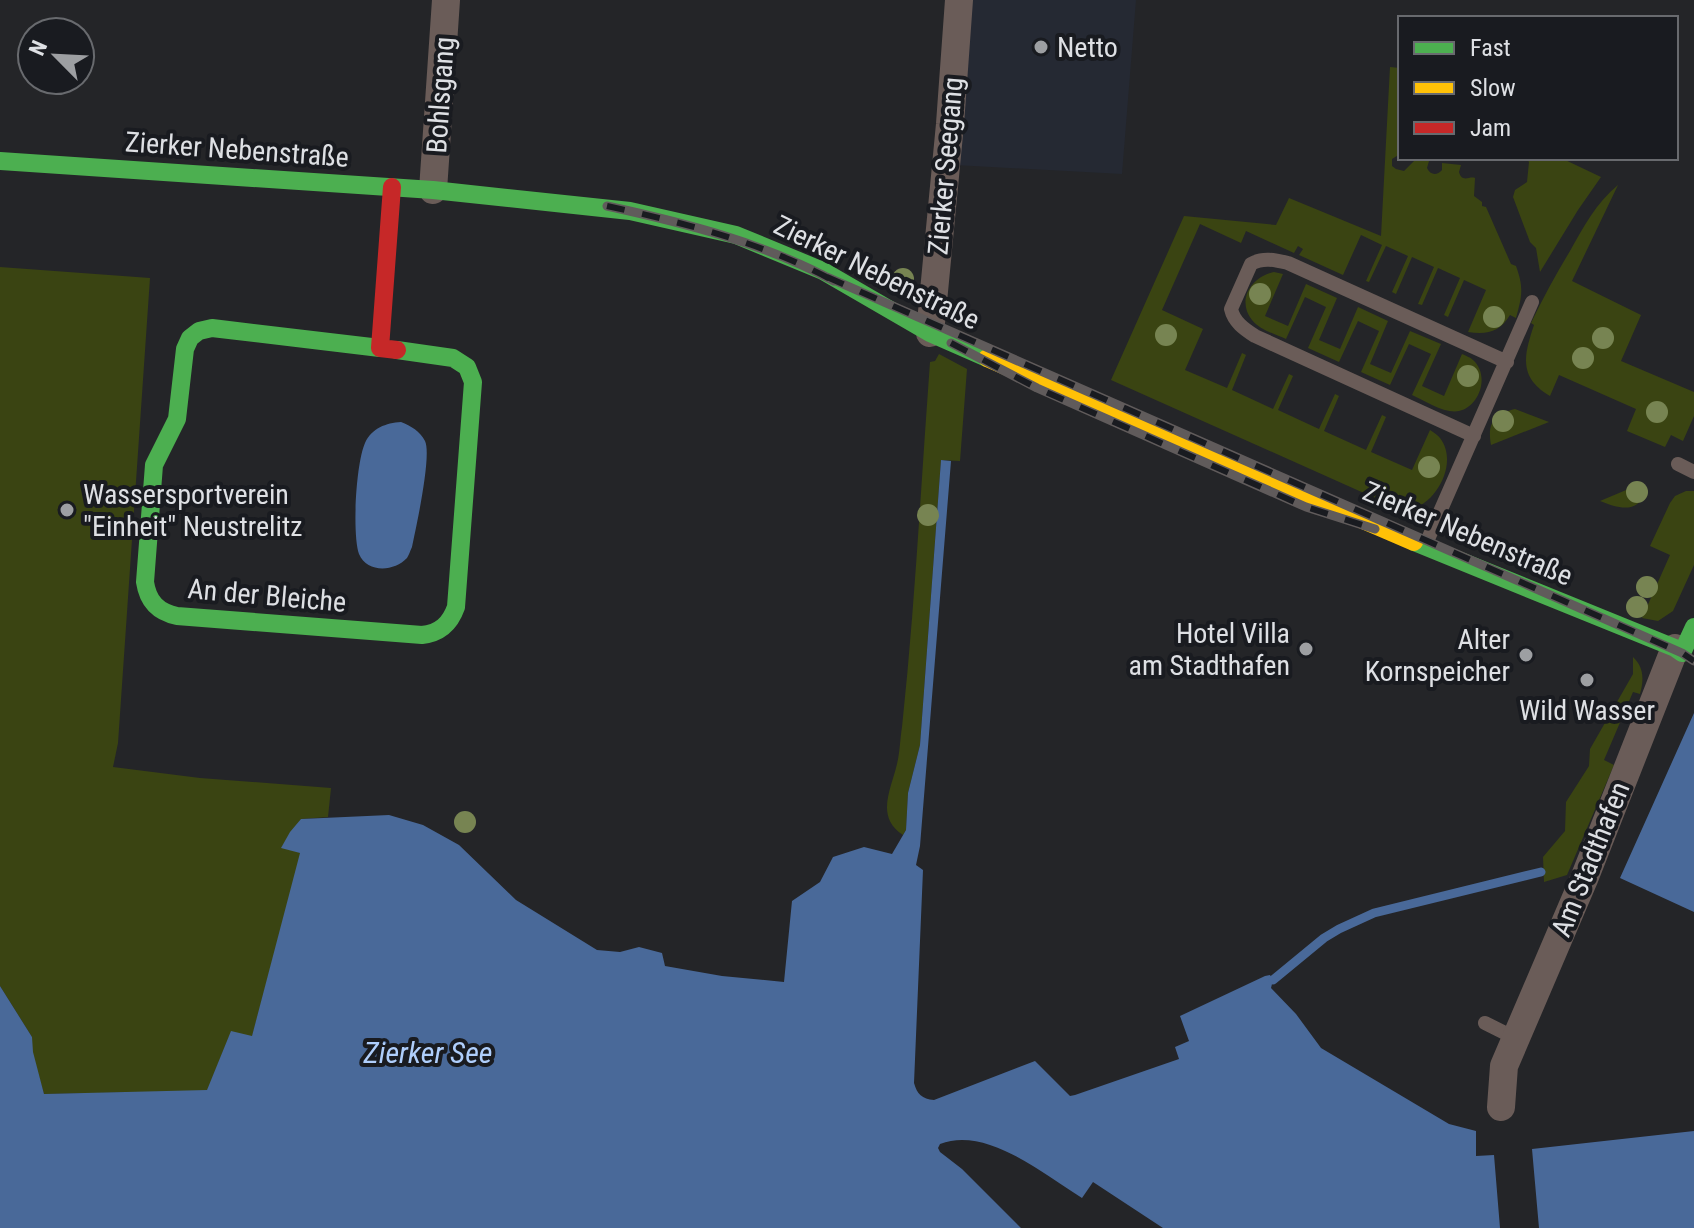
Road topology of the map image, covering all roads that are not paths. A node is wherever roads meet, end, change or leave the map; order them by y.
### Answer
1 (446, 0) edge
2 (959, 0) edge
3 (0, 161) edge
4 (392, 187) junction
5 (433, 190) junction
6 (1532, 302) dead end
7 (930, 333) junction
8 (380, 348) junction
9 (1507, 362) junction
10 (1474, 436) junction
11 (1678, 464) dead end
12 (1694, 472) edge
13 (1425, 546) junction
14 (1694, 627) edge
15 (1675, 648) junction
16 (1485, 1023) dead end
17 (1515, 1038) junction
18 (1501, 1107) dead end

1 - 5 street, Bohlsgang
2 - 7 street, Zierker Seegang
3 - 4 street, Zierker Nebenstraße
4 - 5 street, Zierker Nebenstraße
4 - 8 street
5 - 7 street, Zierker Nebenstraße
6 - 9 lane
7 - 13 street, Zierker Nebenstraße
8 - 8 street, An der Bleiche
9 - 10 lane
9 - 10 lane
10 - 13 lane
11 - 12 lane
13 - 15 street, Zierker Nebenstraße
14 - 15 street, Am Stadthafen
15 - 17 street, Am Stadthafen
16 - 17 lane
17 - 18 street, Am Stadthafen

